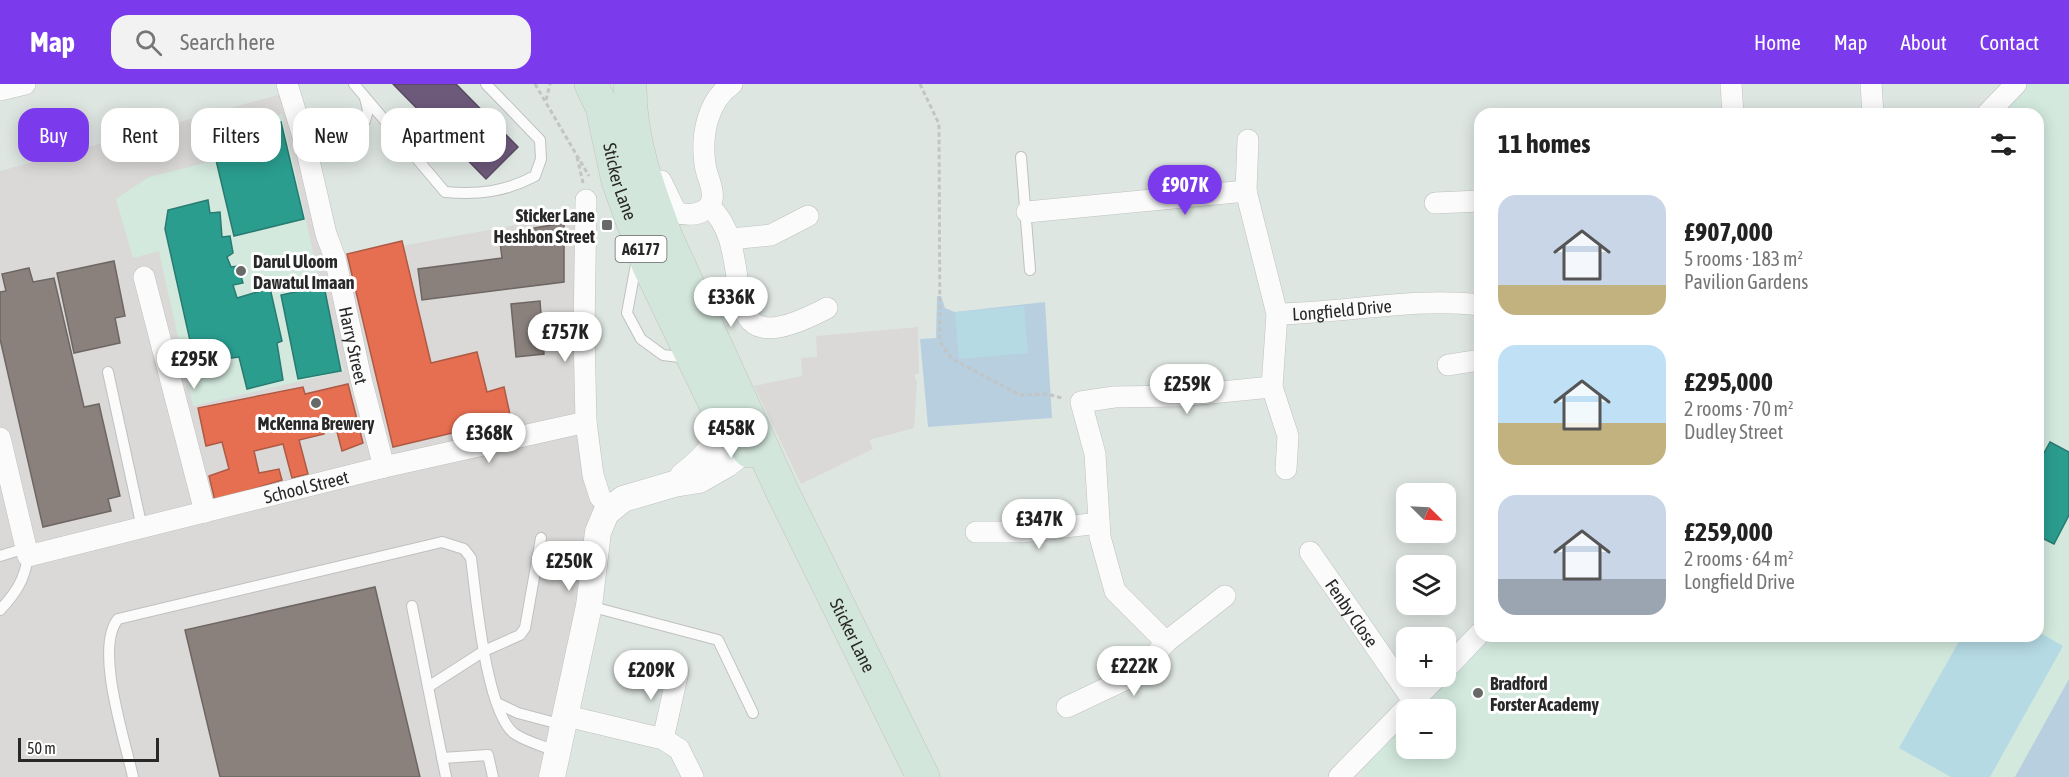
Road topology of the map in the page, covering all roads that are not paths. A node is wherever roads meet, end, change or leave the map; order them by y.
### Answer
1 (25, 84) edge
2 (286, 84) edge
3 (354, 84) edge
4 (486, 84) edge
5 (591, 84) edge
6 (630, 84) edge
7 (732, 84) edge
8 (1731, 84) edge
9 (1871, 84) edge
10 (2016, 84) edge
11 (0, 90) edge
12 (365, 97) junction
13 (294, 108) edge
14 (368, 108) edge
15 (1733, 108) edge
16 (1869, 108) edge
17 (1993, 108) edge
18 (633, 128) junction
19 (1248, 140) dead end
20 (1021, 157) dead end
21 (309, 162) edge
22 (589, 191) road end
23 (1246, 191) junction
24 (1474, 201) edge
25 (1435, 203) dead end
26 (709, 206) junction
27 (1027, 212) junction
28 (808, 216) dead end
29 (730, 239) junction
30 (1030, 270) dead end
31 (144, 277) dead end
32 (1474, 304) edge
33 (827, 308) dead end
34 (1277, 314) junction
35 (1474, 361) edge
36 (1448, 365) dead end
37 (108, 372) dead end
38 (1272, 387) junction
39 (716, 405) junction
40 (586, 422) junction
41 (0, 438) edge
42 (753, 443) junction
43 (384, 467) junction
44 (1286, 470) dead end
45 (674, 484) junction
46 (610, 508) junction
47 (205, 512) junction
48 (1099, 523) junction
49 (142, 528) junction
50 (976, 532) dead end
51 (541, 538) dead end
52 (27, 552) junction
53 (1310, 552) dead end
54 (0, 556) edge
55 (1225, 596) dead end
56 (412, 606) dead end
57 (589, 606) junction
58 (0, 610) edge
59 (1474, 639) edge
60 (1166, 642) junction
61 (484, 651) junction
62 (1456, 658) edge
63 (678, 672) dead end
64 (428, 687) junction
65 (1428, 687) edge
66 (1412, 699) edge
67 (1417, 699) edge
68 (496, 703) junction
69 (1067, 707) dead end
70 (753, 713) dead end
71 (565, 720) junction
72 (1396, 720) edge
73 (663, 739) junction
74 (558, 752) junction
75 (442, 758) junction
76 (133, 777) edge
77 (446, 777) edge
78 (493, 777) edge
79 (552, 777) edge
80 (693, 777) edge
81 (923, 777) edge
82 (1339, 777) edge

1 - 11 street
2 - 13 street, Harry Street
3 - 12 lane
4 - 12 lane
5 - 39 highway, Sticker Lane / A6177
6 - 18 highway, Sticker Lane / A6177
7 - 26 street
8 - 15 street
9 - 16 street
10 - 17 street
12 - 14 lane
18 - 26 street
18 - 42 highway, Sticker Lane / A6177
19 - 23 street
20 - 27 lane
21 - 43 street, Harry Street
22 - 40 street
23 - 27 street
23 - 34 street
24 - 25 street
26 - 29 street
27 - 30 lane
28 - 29 street
29 - 33 street
31 - 47 street
32 - 34 street, Longfield Drive
34 - 38 street, Longfield Drive
35 - 36 street
37 - 49 lane
38 - 44 street, Longfield Drive
38 - 48 street
39 - 42 highway, Sticker Lane / A6177
39 - 45 street
40 - 43 street, School Street
40 - 46 street
41 - 52 street
42 - 45 street
42 - 81 highway, Sticker Lane / A6177
43 - 47 street, School Street
45 - 46 street
46 - 57 street
47 - 49 street, School Street
48 - 50 street
48 - 60 street
49 - 52 street, School Street
51 - 61 lane
52 - 54 lane
52 - 58 lane
53 - 66 street, Fenby Close
55 - 60 street
56 - 64 lane
57 - 70 lane
57 - 71 street
59 - 62 street
60 - 69 street
61 - 64 lane
61 - 68 lane
61 - 76 lane
63 - 73 street
64 - 75 lane
65 - 67 street
68 - 71 lane
68 - 74 lane
71 - 73 street
71 - 74 street
72 - 82 street
73 - 80 street
74 - 79 street
75 - 77 lane
75 - 78 lane

